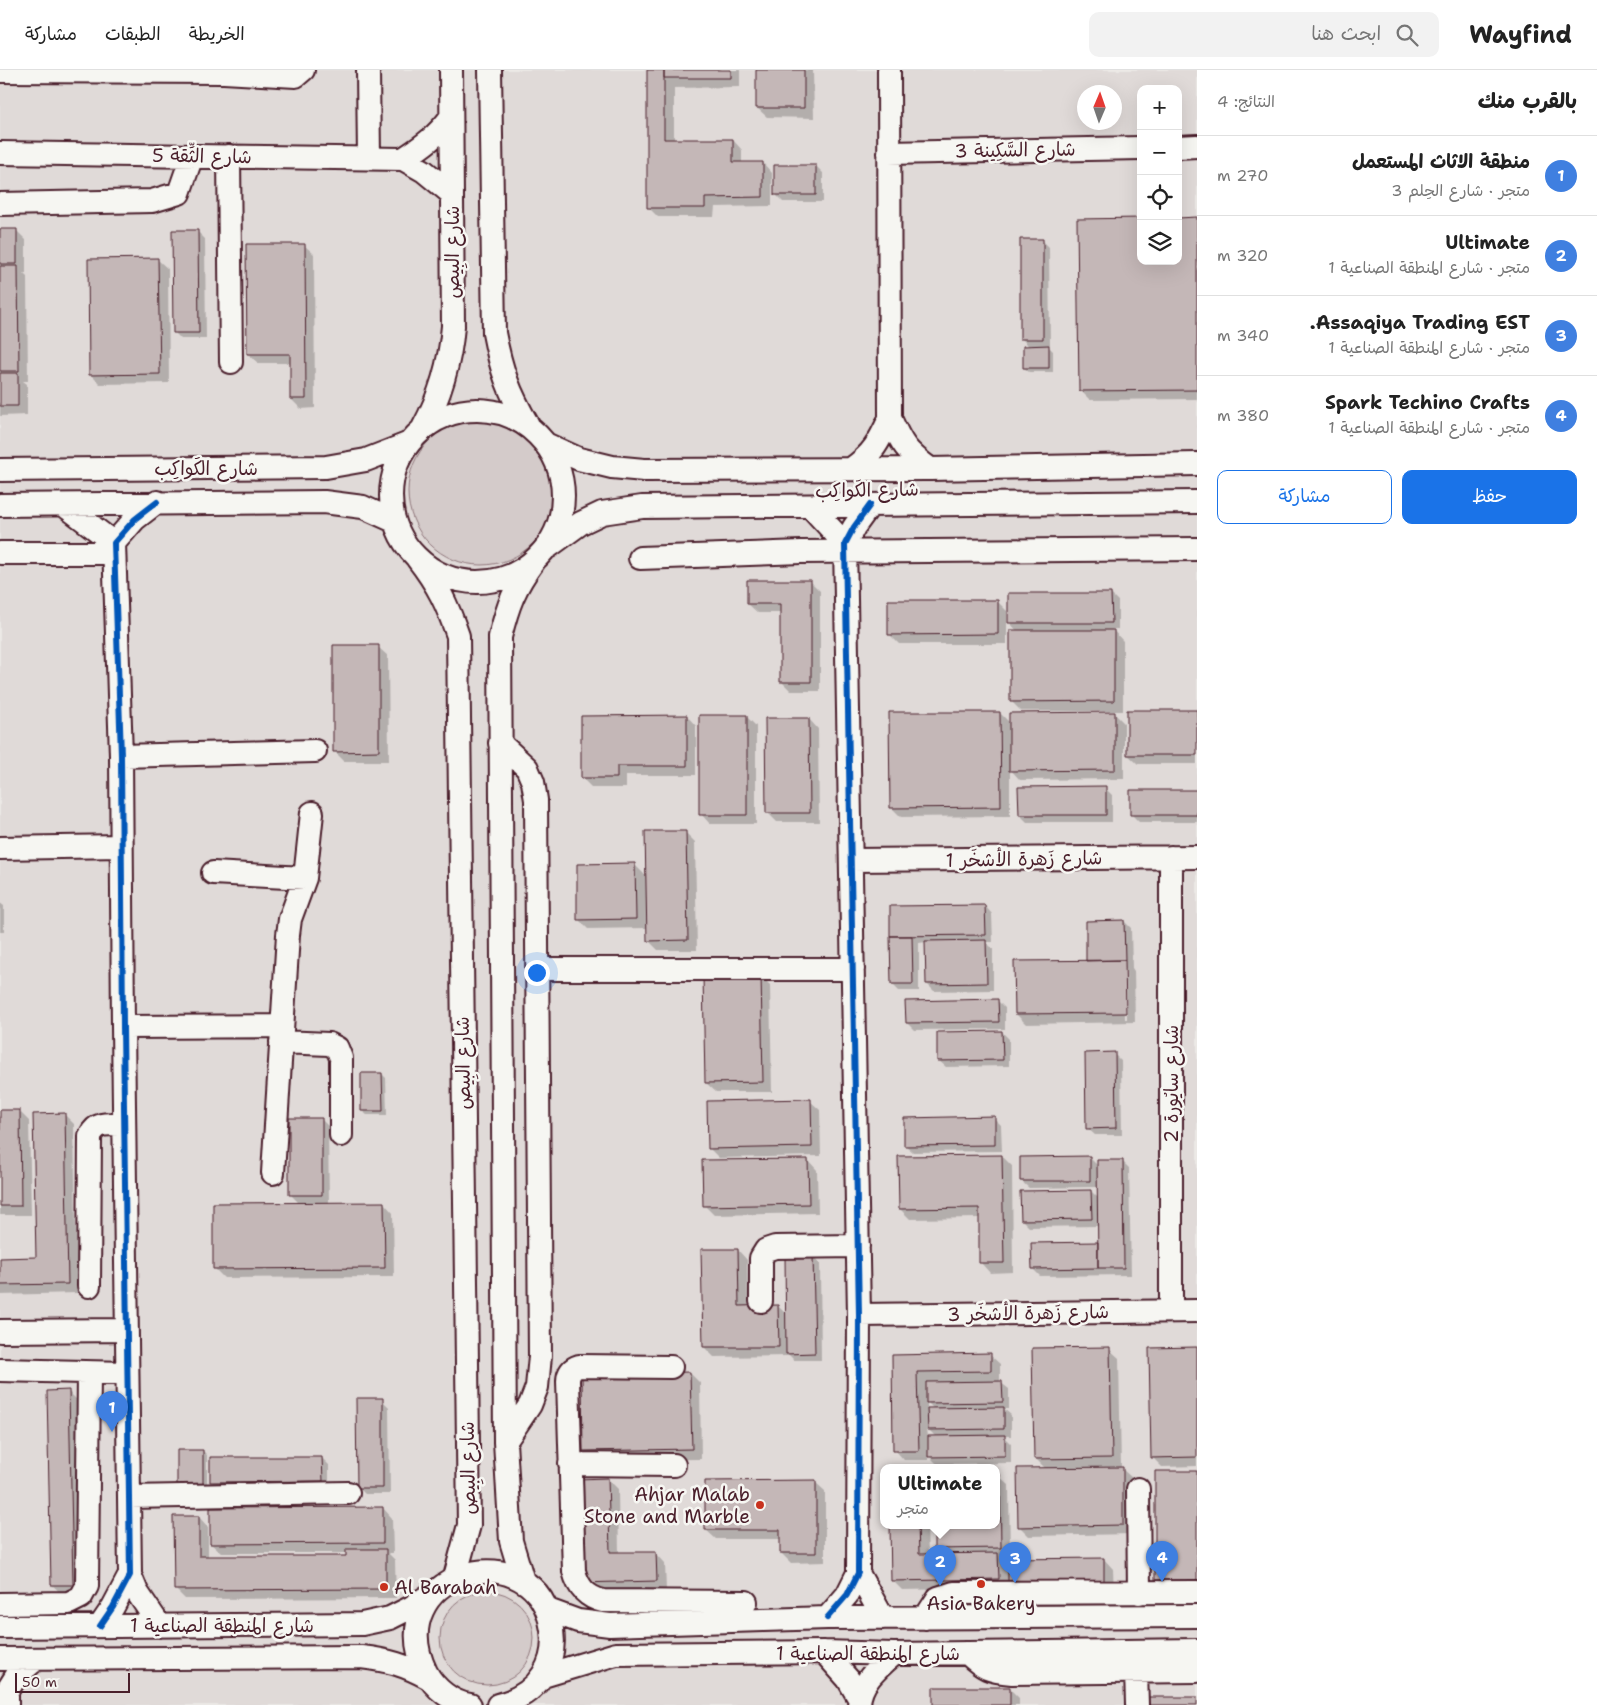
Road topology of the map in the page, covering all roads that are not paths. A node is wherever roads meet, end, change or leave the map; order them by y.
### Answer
1 (303, 70) edge
2 (368, 70) edge
3 (450, 70) edge
4 (490, 70) edge
5 (889, 70) edge
6 (0, 71) edge
7 (451, 116) junction
8 (1197, 146) edge
9 (1182, 147) edge
10 (1137, 148) edge
11 (0, 153) edge
12 (889, 153) junction
13 (192, 156) junction
14 (229, 156) junction
15 (369, 158) junction
16 (403, 159) junction
17 (452, 194) junction
18 (0, 204) edge
19 (231, 362) dead end
20 (890, 418) junction
21 (528, 425) junction
22 (415, 436) junction
23 (548, 445) junction
24 (1197, 464) edge
25 (851, 469) junction
26 (930, 469) junction
27 (0, 470) edge
28 (157, 502) junction
29 (1197, 502) edge
30 (0, 505) edge
31 (64, 505) junction
32 (870, 505) junction
33 (810, 506) junction
34 (394, 521) junction
35 (114, 548) junction
36 (845, 548) junction
37 (1197, 549) edge
38 (0, 553) edge
39 (541, 554) junction
40 (417, 558) junction
41 (640, 558) dead end
42 (500, 743) junction
43 (315, 751) dead end
44 (121, 756) junction
45 (312, 814) dead end
46 (121, 846) junction
47 (0, 848) edge
48 (1170, 857) junction
49 (1197, 857) edge
50 (852, 860) junction
51 (213, 873) dead end
52 (305, 878) junction
53 (537, 968) junction
54 (853, 969) junction
55 (122, 1027) junction
56 (281, 1034) junction
57 (124, 1125) junction
58 (341, 1136) dead end
59 (273, 1174) dead end
60 (858, 1246) junction
61 (89, 1286) dead end
62 (760, 1301) dead end
63 (1171, 1311) junction
64 (1197, 1311) edge
65 (859, 1315) junction
66 (126, 1330) junction
67 (0, 1331) edge
68 (671, 1367) dead end
69 (0, 1370) edge
70 (89, 1373) junction
71 (127, 1373) junction
72 (505, 1442) junction
73 (570, 1464) junction
74 (674, 1465) dead end
75 (1138, 1489) dead end
76 (348, 1493) dead end
77 (129, 1497) junction
78 (858, 1573) junction
79 (130, 1575) junction
80 (455, 1577) junction
81 (523, 1581) junction
82 (436, 1591) junction
83 (1197, 1592) edge
84 (1139, 1593) junction
85 (588, 1596) junction
86 (746, 1602) dead end
87 (0, 1604) edge
88 (548, 1610) junction
89 (1197, 1616) edge
90 (827, 1618) junction
91 (883, 1618) junction
92 (925, 1618) junction
93 (578, 1621) junction
94 (100, 1626) junction
95 (160, 1626) junction
96 (0, 1627) edge
97 (1197, 1650) edge
98 (824, 1652) junction
99 (967, 1653) junction
100 (894, 1654) junction
101 (0, 1659) edge
102 (36, 1659) junction
103 (1197, 1670) edge
104 (1136, 1671) junction
105 (543, 1676) junction
106 (429, 1678) junction
107 (5, 1693) edge
108 (448, 1700) edge
109 (859, 1702) edge
110 (508, 1704) edge
111 (470, 1705) edge
112 (1137, 1705) edge

1 - 6 street
2 - 15 street
3 - 7 street, شارع البِيص
4 - 21 street, شارع البِيص
5 - 12 street
7 - 16 street
7 - 17 street, شارع البِيص
8 - 9 street
10 - 12 street, شارع السَّكِينة 3
11 - 13 street, شارع الثِّقة 5
12 - 20 street
13 - 14 street, شارع الثِّقة 5
13 - 18 street
14 - 15 street, شارع الثِّقة 5
14 - 19 street
15 - 16 street, شارع الثِّقة 5
16 - 17 street, شارع الثِّقة 5
17 - 22 street, شارع البِيص
20 - 25 street
20 - 26 street
21 - 22 street
21 - 23 street
22 - 27 street, شارع الكَواكِب
22 - 34 street
23 - 25 street, شارع الكَواكِب
23 - 39 street
24 - 26 street, شارع الكَواكِب
25 - 26 street, شارع الكَواكِب
28 - 31 street, شارع الكَواكِب
28 - 34 street, شارع الكَواكِب
28 - 35 street
29 - 32 street, شارع الكَواكِب
30 - 31 street, شارع الكَواكِب
31 - 35 street
32 - 33 street, شارع الكَواكِب
32 - 36 street
33 - 36 street
33 - 39 street, شارع الكَواكِب
34 - 40 street
35 - 38 street
35 - 44 street
36 - 37 street
36 - 41 street
36 - 50 street
39 - 40 street
39 - 42 street, شارع البِيص
40 - 80 street, شارع البِيص
42 - 53 street
42 - 72 street, شارع البِيص
43 - 44 street
44 - 46 street
45 - 52 street
46 - 47 street
46 - 55 street
48 - 49 street, شارع زَهرة الأشخَر 1
48 - 50 street, شارع زَهرة الأشخَر 1
48 - 63 street, شارع سايُورة 2
50 - 54 street
51 - 52 street
52 - 56 street
53 - 54 street
53 - 72 street
54 - 60 street
55 - 56 street
55 - 57 street
56 - 58 street
56 - 59 street
57 - 61 street
57 - 66 street
60 - 62 street
60 - 65 street
63 - 64 street, شارع زَهرة الأشخَر 3
63 - 65 street, شارع زَهرة الأشخَر 3
65 - 78 street
66 - 67 street
66 - 71 street
68 - 73 street
69 - 70 street
70 - 71 street
70 - 87 street
71 - 77 street
72 - 81 street, شارع البِيص
73 - 74 street
73 - 85 street
75 - 84 street
76 - 77 street
77 - 79 street
78 - 90 street
78 - 91 street
79 - 94 street
79 - 95 street
80 - 81 street
80 - 82 street, شارع المنطقة الصناعية 1
81 - 88 street
82 - 95 street, شارع المنطقة الصناعية 1
82 - 106 street
83 - 84 street
84 - 92 street
85 - 86 street
85 - 93 street
88 - 93 street, شارع المنطقة الصناعية 1
88 - 105 street
89 - 92 street, شارع المنطقة الصناعية 1
90 - 91 street, شارع المنطقة الصناعية 1
90 - 93 street, شارع المنطقة الصناعية 1
91 - 92 street, شارع المنطقة الصناعية 1
94 - 95 street, شارع المنطقة الصناعية 1
94 - 96 street, شارع المنطقة الصناعية 1
97 - 99 street, شارع المنطقة الصناعية 1
98 - 100 street, شارع المنطقة الصناعية 1
98 - 105 street, شارع المنطقة الصناعية 1
98 - 109 street
99 - 100 street, شارع المنطقة الصناعية 1
99 - 104 street
100 - 109 street
101 - 102 street, شارع المنطقة الصناعية 1
102 - 106 street, شارع المنطقة الصناعية 1
102 - 107 street
103 - 104 street
104 - 112 street
105 - 110 street
106 - 108 street
108 - 111 street

